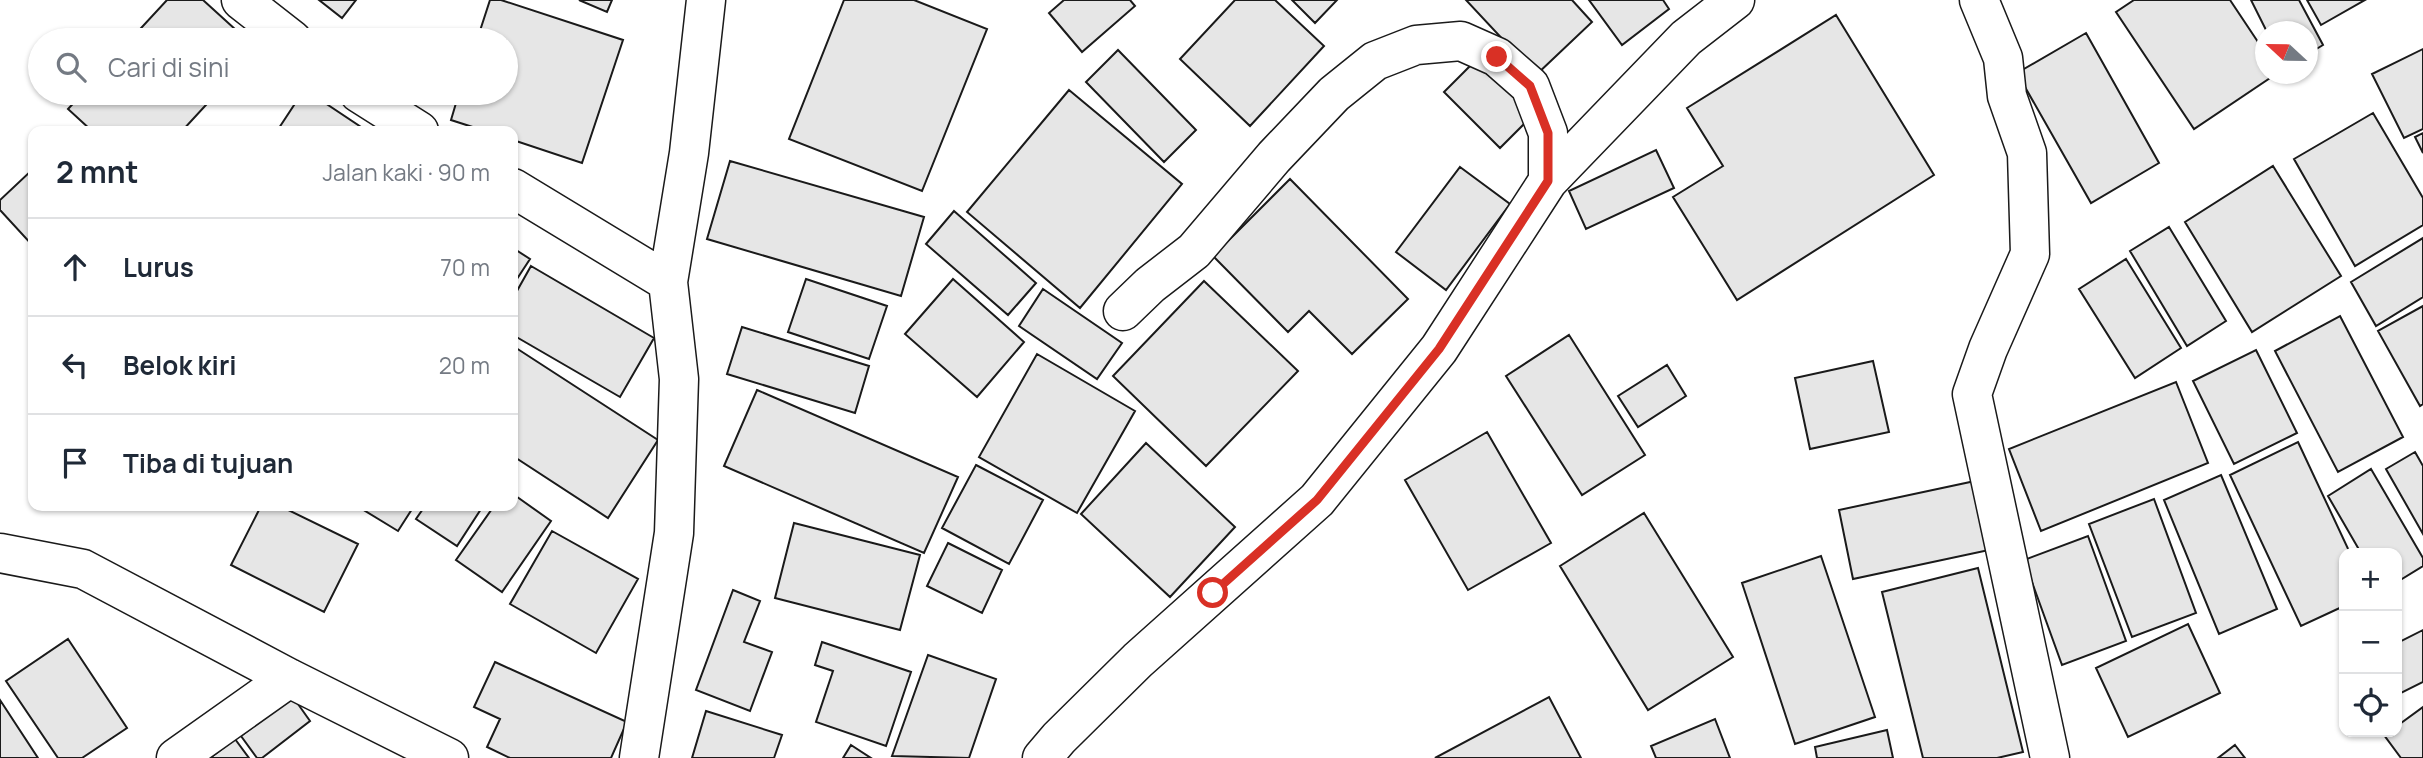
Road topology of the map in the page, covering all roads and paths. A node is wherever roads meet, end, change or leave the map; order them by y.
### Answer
1 (241, 0) edge
2 (706, 0) edge
3 (1735, 0) edge
4 (1979, 0) edge
5 (277, 28) edge
6 (378, 105) edge
7 (411, 126) edge
8 (1548, 181) junction
9 (518, 191) edge
10 (668, 282) junction
11 (1124, 311) dead end
12 (0, 553) edge
13 (289, 678) junction
14 (176, 758) edge
15 (449, 758) edge
16 (639, 758) edge
17 (1042, 758) edge
18 (2050, 758) edge

1 - 5 street
2 - 10 street
3 - 8 street
4 - 18 street
6 - 7 street
8 - 11 street
8 - 17 street
9 - 10 street
10 - 16 street
12 - 13 street
13 - 14 street
13 - 15 street

